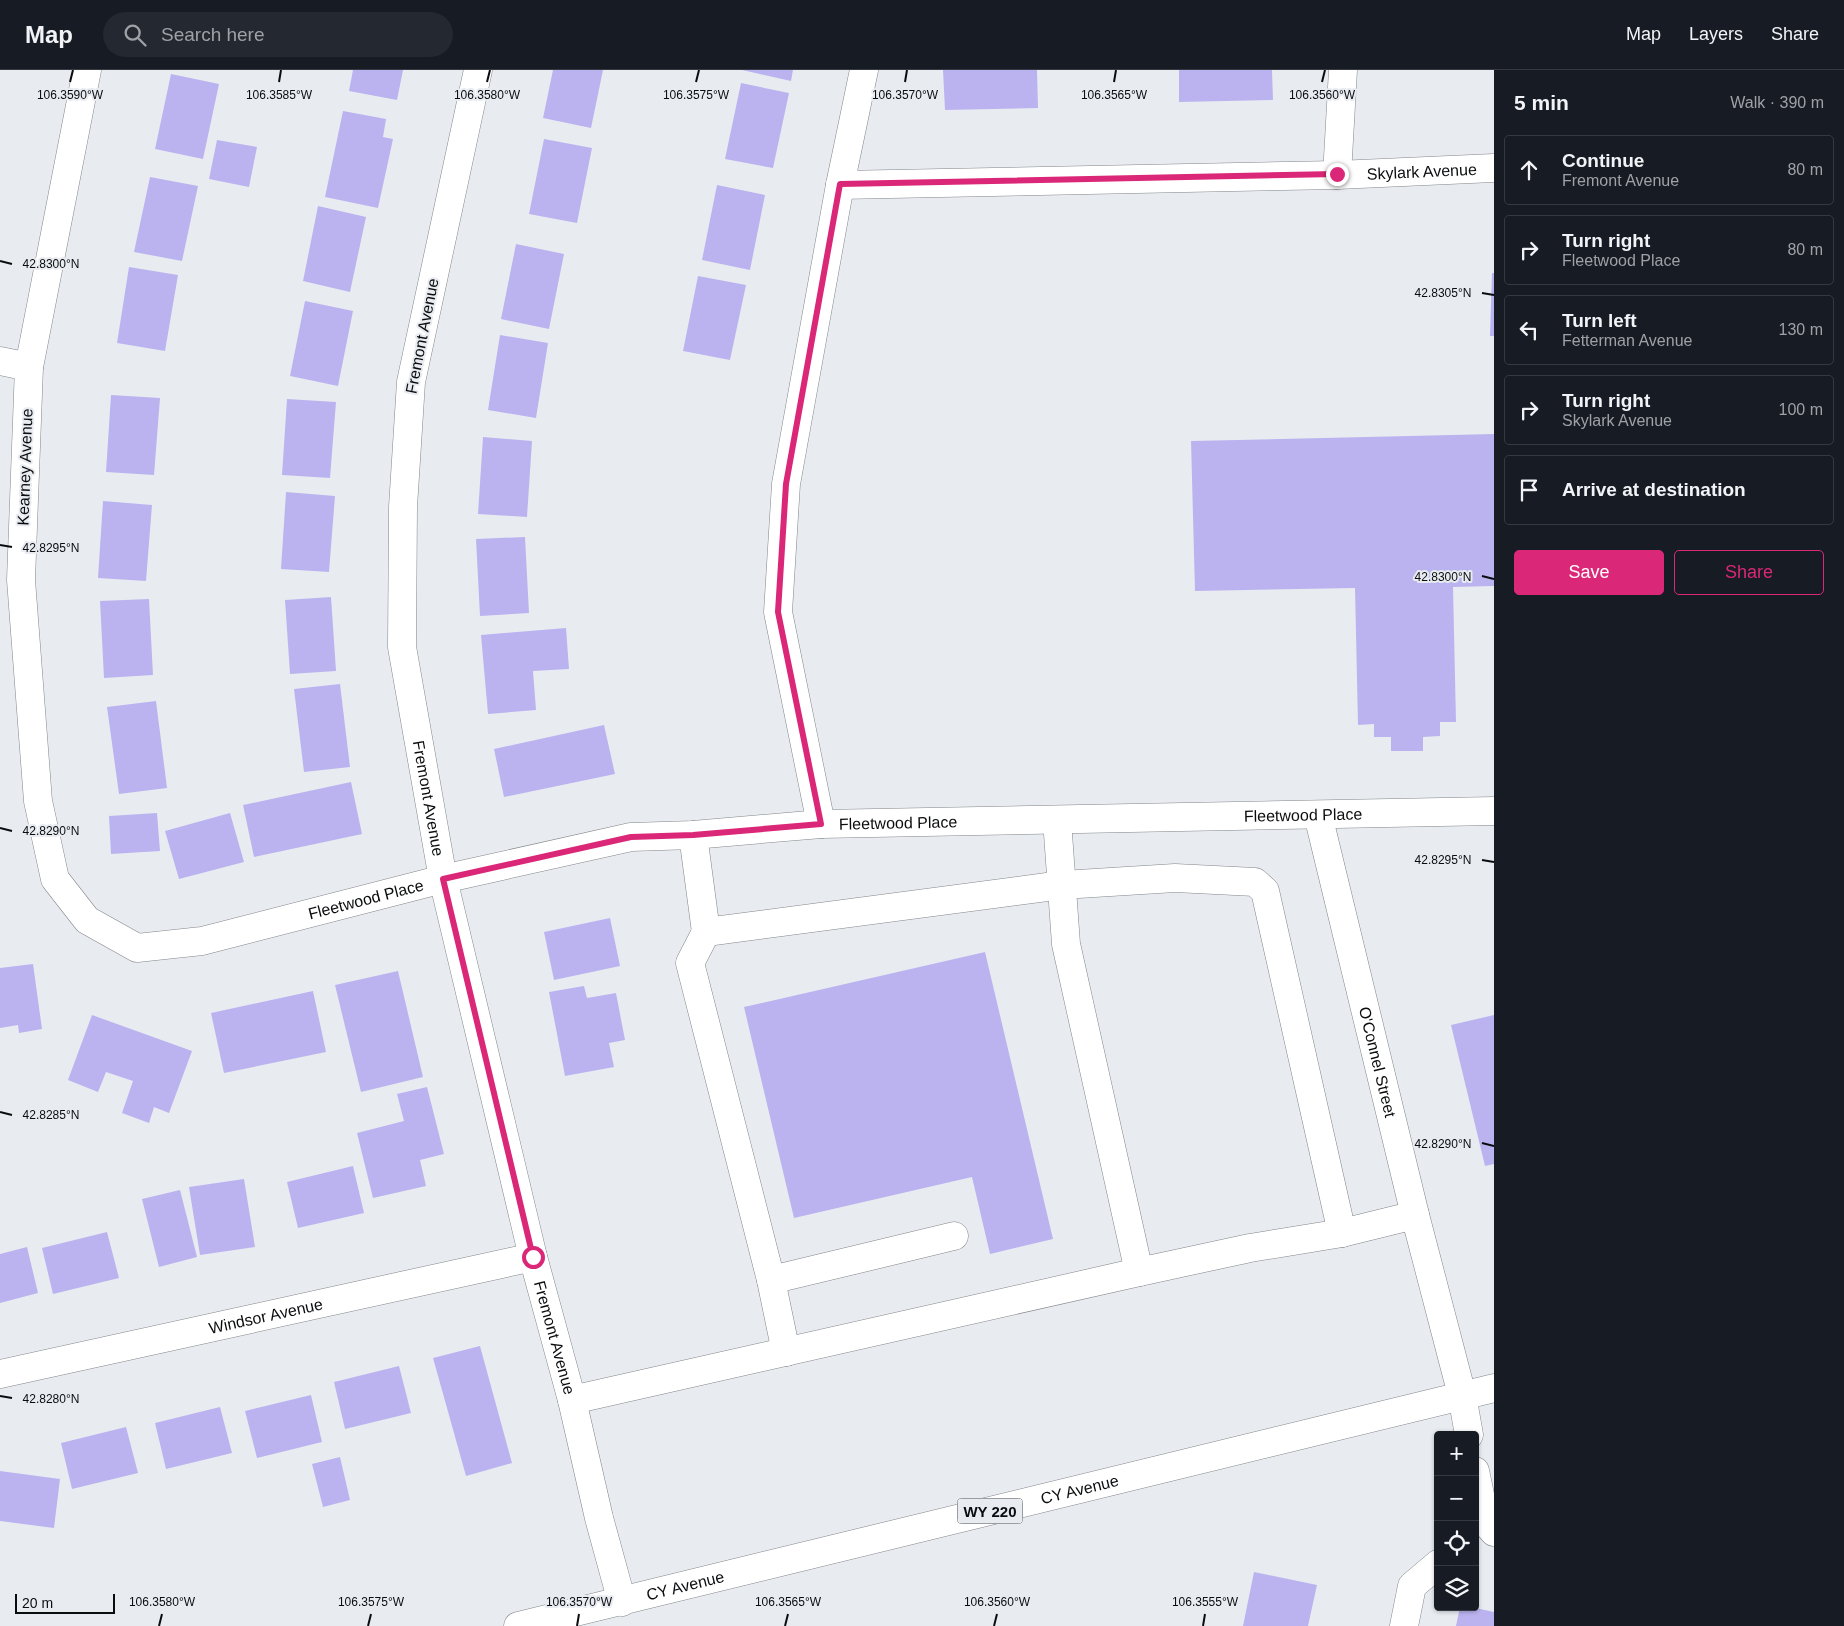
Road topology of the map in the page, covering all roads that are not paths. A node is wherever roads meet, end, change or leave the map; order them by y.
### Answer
1 (87, 70) edge
2 (478, 70) edge
3 (864, 70) edge
4 (1343, 70) edge
5 (1494, 168) edge
6 (1337, 174) junction
7 (840, 184) junction
8 (0, 361) edge
9 (29, 367) junction
10 (1494, 811) edge
11 (1318, 815) junction
12 (1057, 820) junction
13 (821, 824) junction
14 (693, 835) junction
15 (443, 879) junction
16 (1062, 885) junction
17 (706, 932) junction
18 (137, 948) joint
19 (1414, 1215) junction
20 (1342, 1233) junction
21 (954, 1236) dead end
22 (533, 1257) junction
23 (1139, 1272) junction
24 (771, 1280) junction
25 (786, 1352) junction
26 (0, 1374) edge
27 (1494, 1388) edge
28 (1462, 1395) junction
29 (572, 1400) junction
30 (1468, 1431) edge
31 (1476, 1476) edge
32 (1485, 1529) edge
33 (1436, 1566) edge
34 (622, 1602) junction
35 (518, 1626) edge
36 (1404, 1626) edge

1 - 9 street, Kearney Avenue
2 - 15 street, Fremont Avenue
3 - 7 street
4 - 6 street
5 - 6 street, Skylark Avenue
6 - 7 street, Skylark Avenue
7 - 13 street
8 - 9 street
9 - 18 street, Kearney Avenue
10 - 11 street, Fleetwood Place
11 - 12 street, Fleetwood Place
11 - 19 street, O'Connel Street
12 - 13 street, Fleetwood Place
12 - 16 street
13 - 14 street, Fleetwood Place
14 - 15 street, Fleetwood Place
14 - 17 street
15 - 18 street, Fleetwood Place
15 - 22 street, Fremont Avenue
16 - 17 street
16 - 20 street
16 - 23 street
17 - 24 street
19 - 20 street
19 - 28 street, O'Connel Street
20 - 23 street
21 - 24 street
22 - 26 street, Windsor Avenue
22 - 29 street, Fremont Avenue
23 - 25 street
24 - 25 street
25 - 29 street
27 - 28 street, CY Avenue / WY 220
28 - 30 street, O'Connel Street
28 - 34 street, CY Avenue / WY 220
29 - 34 street, Fremont Avenue
31 - 32 street
33 - 36 street
34 - 35 street, CY Avenue / WY 220

